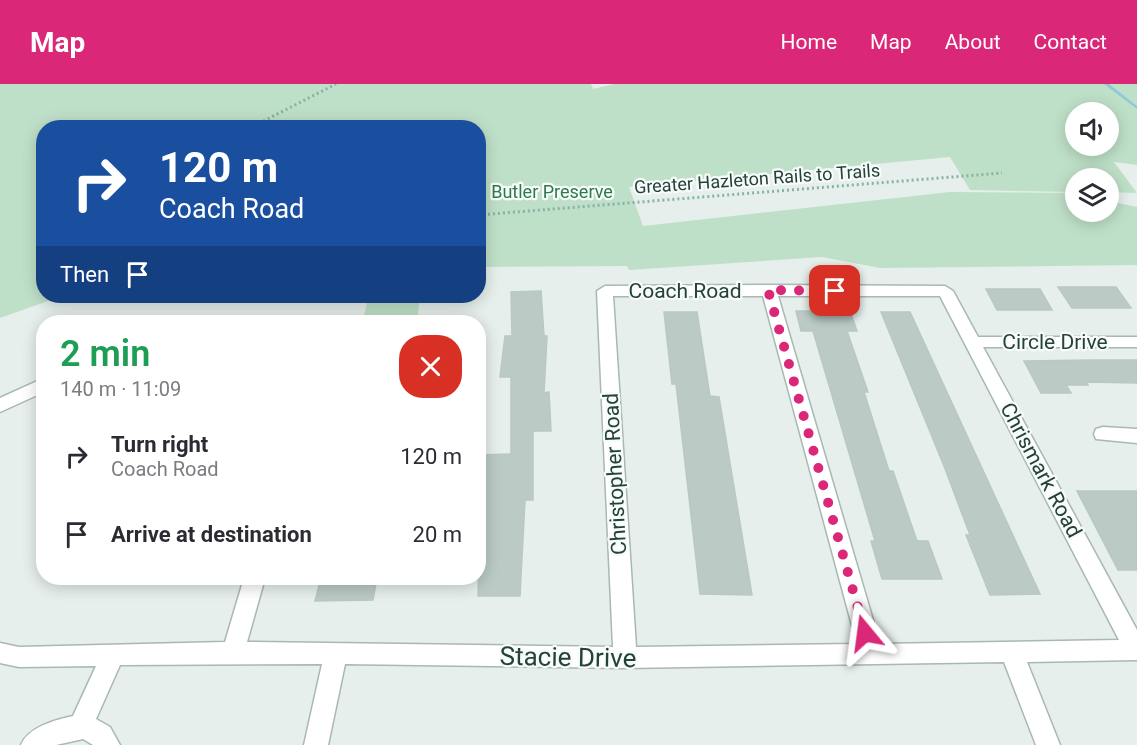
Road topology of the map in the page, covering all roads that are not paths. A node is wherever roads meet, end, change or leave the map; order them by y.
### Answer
1 (768, 290) junction
2 (605, 291) joint
3 (945, 291) joint
4 (974, 342) junction
5 (1137, 342) edge
6 (36, 388) edge
7 (0, 406) edge
8 (1103, 434) dead end
9 (1137, 436) edge
10 (252, 585) edge
11 (1137, 650) edge
12 (232, 652) junction
13 (0, 653) edge
14 (1012, 653) junction
15 (336, 654) junction
16 (111, 656) junction
17 (872, 656) junction
18 (625, 658) junction
19 (80, 728) junction
20 (33, 745) edge
21 (108, 745) edge
22 (316, 745) edge
23 (1048, 745) edge

1 - 2 street, Coach Road
1 - 3 street, Coach Road
1 - 17 street
2 - 18 street, Christopher Road
3 - 4 street, Chrismark Road
4 - 5 street, Circle Drive
4 - 11 street, Chrismark Road
6 - 7 street
8 - 9 street
10 - 12 street
11 - 14 street, Stacie Drive
12 - 15 street, Stacie Drive
12 - 16 street, Stacie Drive
13 - 16 street, Stacie Drive
14 - 17 street, Stacie Drive
14 - 23 street
15 - 18 street, Stacie Drive
15 - 22 street
16 - 19 street
17 - 18 street, Stacie Drive
19 - 20 street
19 - 21 street

